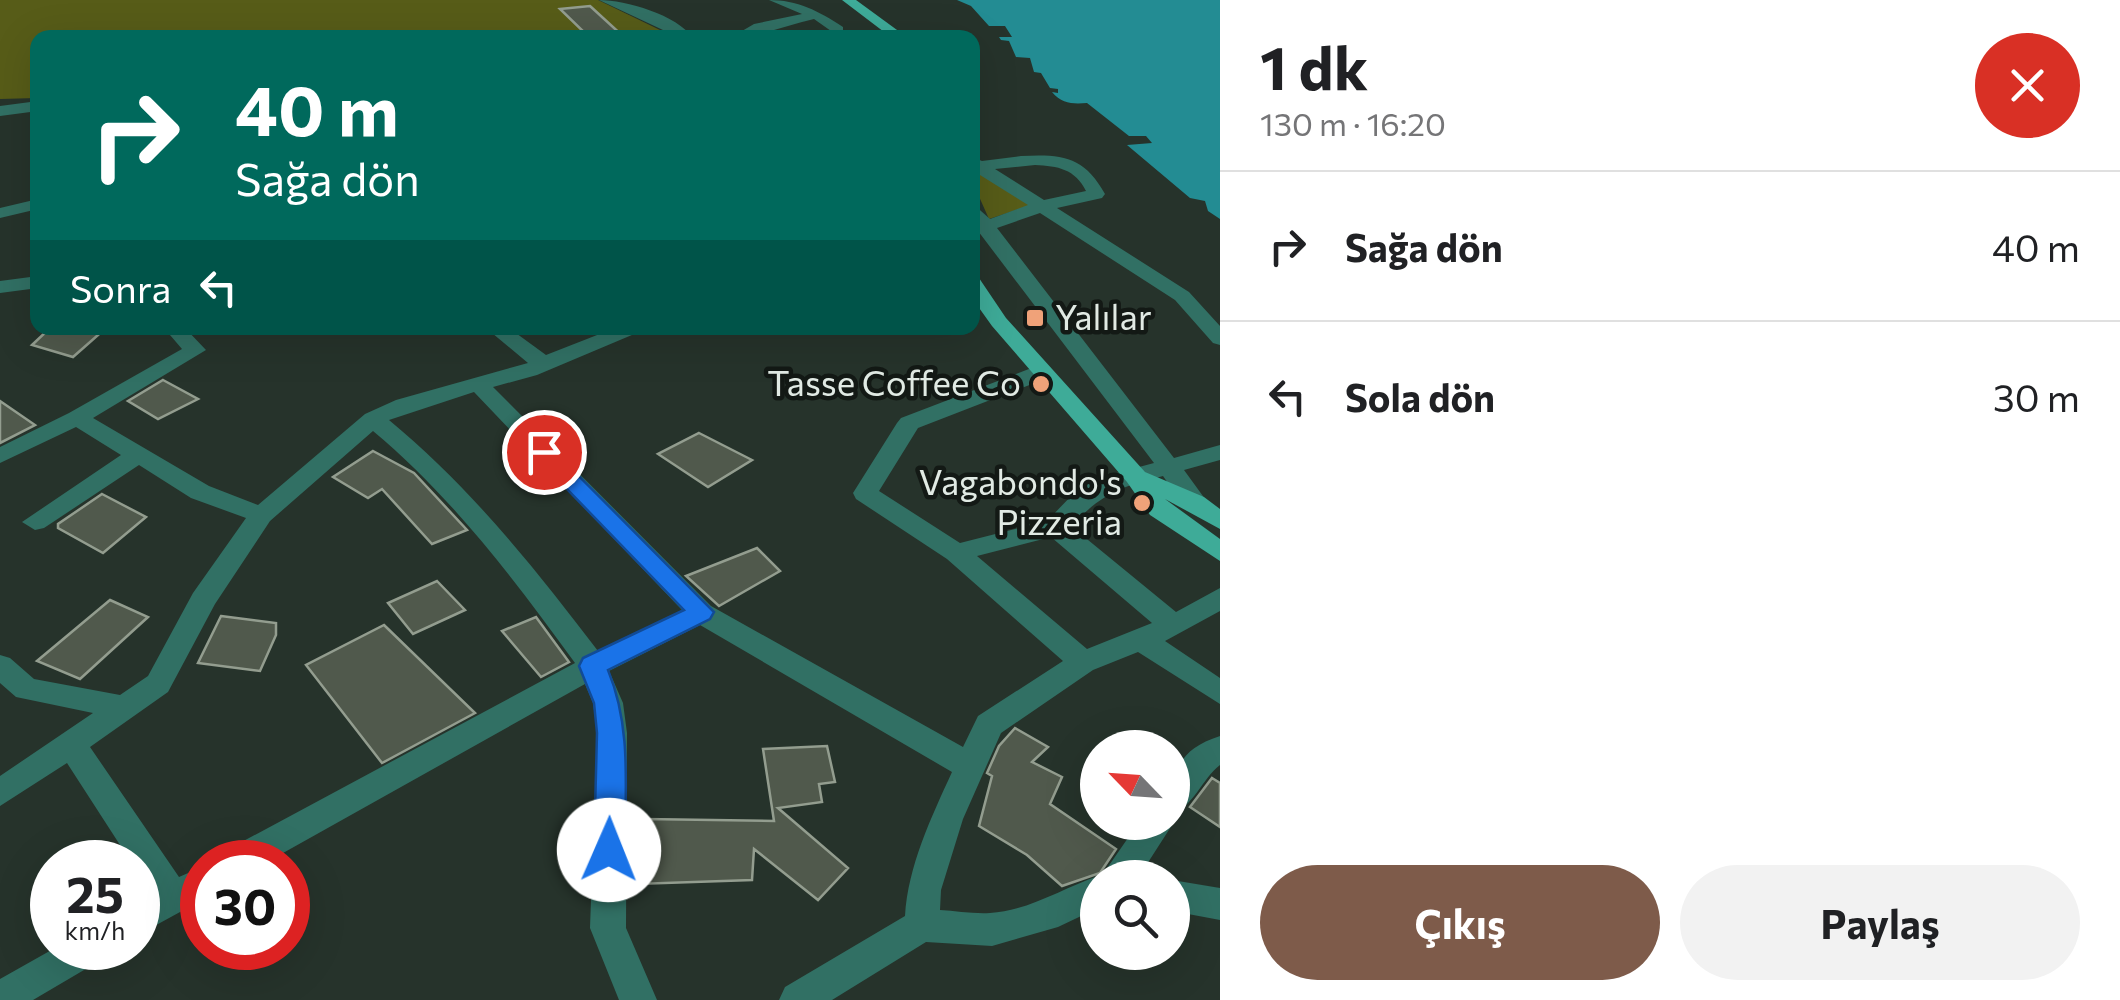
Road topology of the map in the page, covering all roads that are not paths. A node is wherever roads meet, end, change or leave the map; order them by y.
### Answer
1 (605, 0) edge
2 (775, 0) edge
3 (848, 0) edge
4 (816, 15) junction
5 (682, 30) edge
6 (753, 30) edge
7 (838, 30) edge
8 (891, 30) edge
9 (30, 107) edge
10 (0, 111) edge
11 (980, 164) edge
12 (980, 165) edge
13 (30, 206) edge
14 (1043, 206) junction
15 (0, 213) edge
16 (980, 218) edge
17 (980, 221) edge
18 (30, 283) edge
19 (0, 287) edge
20 (980, 294) edge
21 (181, 335) edge
22 (505, 335) edge
23 (615, 335) edge
24 (1220, 340) edge
25 (544, 364) junction
26 (1042, 372) junction
27 (478, 384) junction
28 (77, 418) junction
29 (373, 419) junction
30 (1220, 452) edge
31 (138, 455) junction
32 (0, 456) edge
33 (1169, 468) junction
34 (1136, 477) junction
35 (1195, 503) junction
36 (261, 515) junction
37 (1220, 521) edge
38 (35, 522) dead end
39 (1056, 527) junction
40 (1220, 552) edge
41 (956, 553) junction
42 (1220, 598) edge
43 (701, 612) junction
44 (1174, 626) junction
45 (1142, 640) junction
46 (1083, 662) junction
47 (0, 666) edge
48 (592, 666) junction
49 (1220, 694) edge
50 (124, 707) junction
51 (70, 742) junction
52 (1220, 748) edge
53 (970, 767) junction
54 (1190, 774) edge
55 (0, 793) edge
56 (277, 840) edge
57 (180, 880) edge
58 (1190, 898) edge
59 (1080, 900) edge
60 (1220, 904) edge
61 (922, 925) junction
62 (50, 970) edge
63 (0, 999) edge
64 (638, 1000) edge
65 (798, 1000) edge

1 - 5 street
2 - 4 street
3 - 8 main road
4 - 6 street
4 - 7 street
9 - 10 street
11 - 14 street
12 - 14 street
13 - 15 street
14 - 16 street
14 - 24 street
17 - 33 street
18 - 19 street
20 - 26 main road
21 - 28 street
22 - 25 street
23 - 25 street
25 - 27 street
26 - 34 main road
26 - 41 street
27 - 29 street
27 - 43 street
28 - 31 street
28 - 32 street
29 - 36 street
29 - 48 street
30 - 33 street
31 - 36 street
31 - 38 street
33 - 34 street
33 - 35 street
34 - 35 main road
34 - 39 street
34 - 40 main road
35 - 37 main road
36 - 50 street
39 - 41 street
39 - 44 street
41 - 46 street
42 - 44 street
43 - 48 street
43 - 53 street
44 - 45 street
45 - 46 street
45 - 49 street
46 - 53 street
47 - 50 street
48 - 56 street
48 - 64 street
50 - 51 street
51 - 55 street
51 - 57 street
52 - 54 street
53 - 61 street
58 - 60 street
59 - 61 street
61 - 65 street
62 - 63 street

